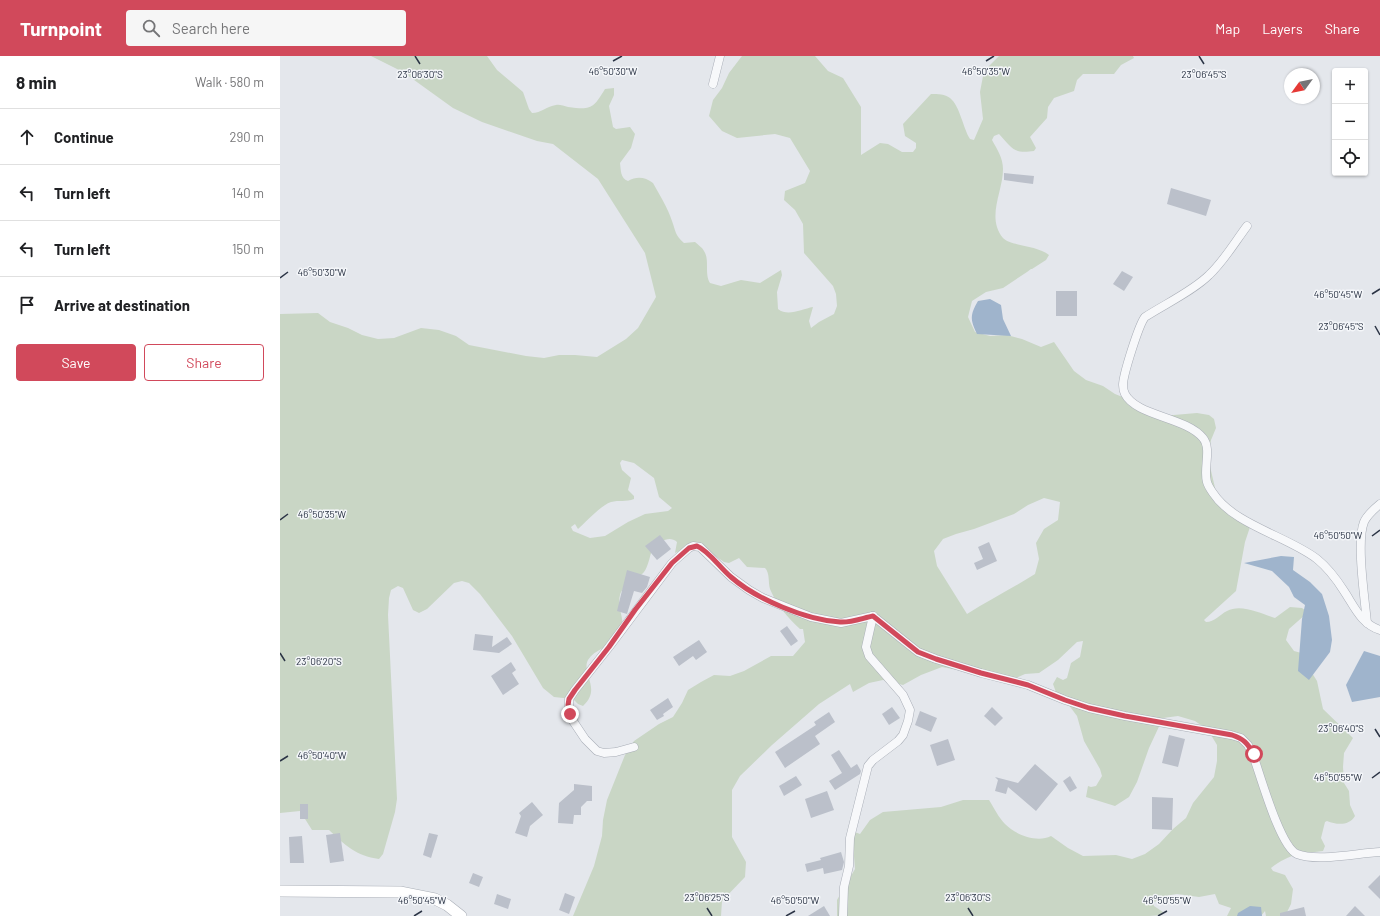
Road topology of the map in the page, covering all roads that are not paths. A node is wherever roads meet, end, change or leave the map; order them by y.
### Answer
1 (720, 56) edge
2 (713, 84) dead end
3 (1247, 226) dead end
4 (1380, 504) edge
5 (873, 616) junction
6 (1367, 623) junction
7 (1380, 630) edge
8 (634, 748) dead end
9 (1380, 852) edge
10 (280, 891) edge
11 (461, 916) edge
12 (843, 916) edge

1 - 2 street
3 - 6 street
4 - 6 street
5 - 8 street
5 - 9 street
5 - 12 street
6 - 7 street
10 - 11 street

